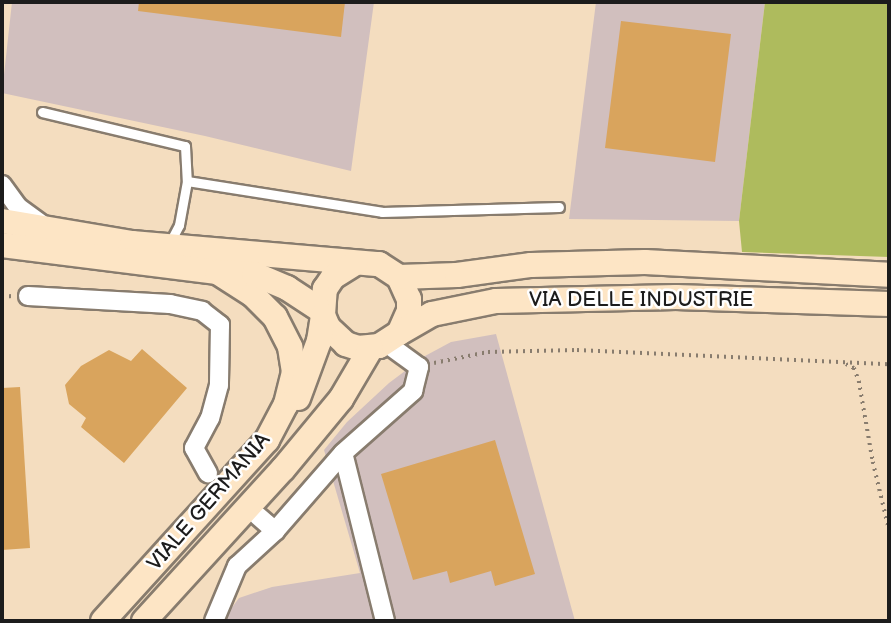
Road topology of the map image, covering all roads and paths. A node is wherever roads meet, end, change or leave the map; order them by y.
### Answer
1 (42, 112) dead end
2 (187, 181) junction
3 (2, 184) edge
4 (559, 207) dead end
5 (2, 221) edge
6 (52, 230) junction
7 (2, 245) edge
8 (169, 246) junction
9 (355, 263) junction
10 (217, 272) junction
11 (889, 275) edge
12 (399, 277) junction
13 (29, 296) dead end
14 (889, 304) edge
15 (323, 313) junction
16 (385, 342) junction
17 (840, 362) junction
18 (889, 364) edge
19 (419, 367) junction
20 (267, 440) junction
21 (343, 453) junction
22 (208, 473) dead end
23 (258, 516) dead end
24 (889, 529) edge
25 (275, 531) junction
26 (103, 621) edge
27 (144, 621) edge
28 (214, 621) edge
29 (385, 621) edge

1 - 2 lane
2 - 4 lane
2 - 8 lane
3 - 6 street
5 - 6 street
6 - 8 street
7 - 10 street, VIALE GERMANIA
8 - 9 street
9 - 12 street
9 - 15 street
10 - 15 street
10 - 20 street, VIALE GERMANIA
11 - 12 street
12 - 16 street
13 - 22 street
14 - 16 street, VIA DELLE INDUSTRIE
15 - 16 street
15 - 20 street
16 - 19 street
16 - 27 street, VIALE GERMANIA
17 - 18 path
17 - 19 path
17 - 24 path
19 - 21 street
20 - 26 street, VIALE GERMANIA
21 - 25 street
21 - 29 street
23 - 25 street
25 - 28 street

